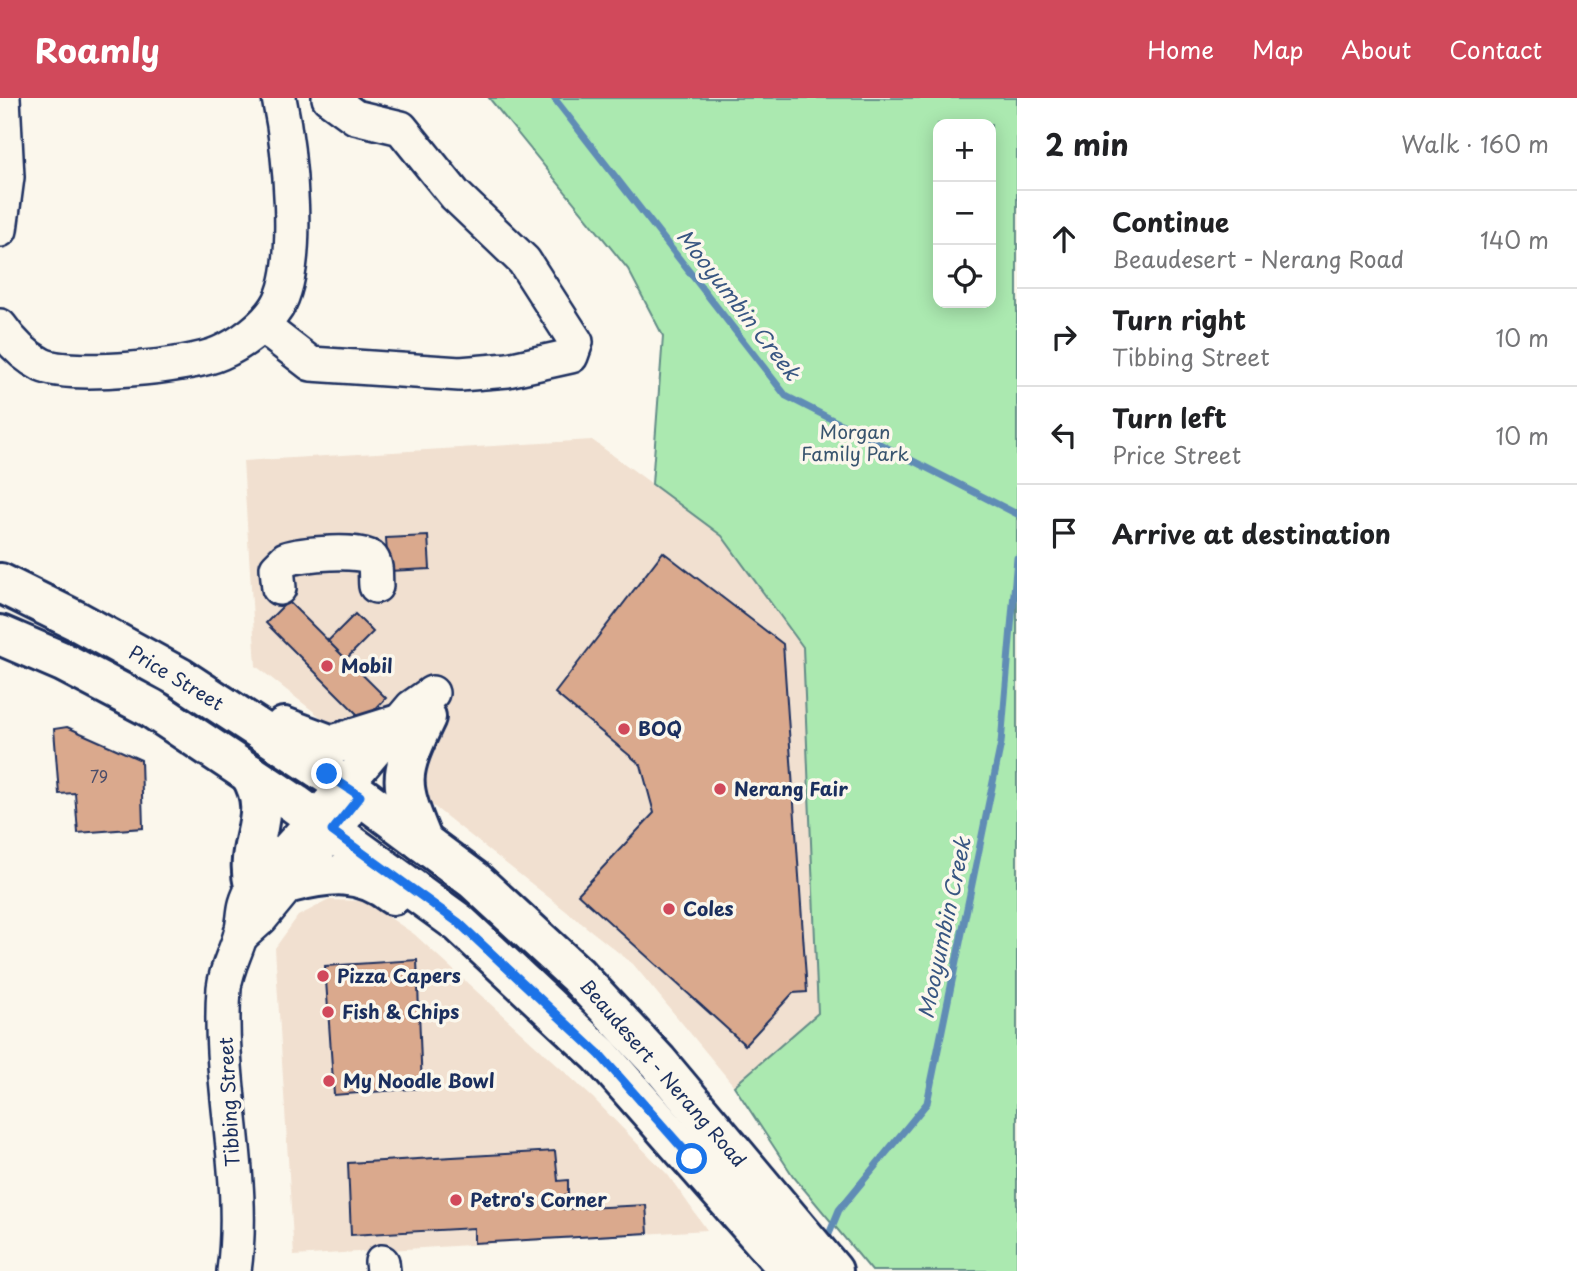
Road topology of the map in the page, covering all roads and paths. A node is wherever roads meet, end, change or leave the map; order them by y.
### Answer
1 (3, 98) edge
2 (279, 98) edge
3 (329, 98) edge
4 (0, 230) edge
5 (0, 326) edge
6 (262, 326) junction
7 (0, 583) edge
8 (376, 586) dead end
9 (279, 588) dead end
10 (0, 635) edge
11 (179, 677) junction
12 (411, 721) junction
13 (250, 774) junction
14 (353, 791) junction
15 (324, 825) junction
16 (423, 842) junction
17 (272, 885) junction
18 (600, 1055) junction
19 (767, 1220) junction
20 (234, 1271) edge
21 (790, 1271) edge
22 (834, 1271) edge

1 - 4 street
2 - 6 street
3 - 6 street
5 - 6 street
7 - 11 main road, Price Street
8 - 9 street
10 - 13 main road, Price Street
11 - 12 main road
11 - 14 main road, Price Street
12 - 14 street, Tibbing Street
12 - 16 main road
13 - 15 main road, Price Street
13 - 17 main road
14 - 15 street, Tibbing Street
14 - 16 main road, Beaudesert - Nerang Road
15 - 17 street, Tibbing Street
15 - 18 main road, Beaudesert - Nerang Road
16 - 19 main road, Beaudesert - Nerang Road
17 - 18 main road
17 - 20 street, Tibbing Street
18 - 19 main road, Beaudesert - Nerang Road
19 - 21 main road, Beaudesert - Nerang Road
19 - 22 main road, Beaudesert - Nerang Road

